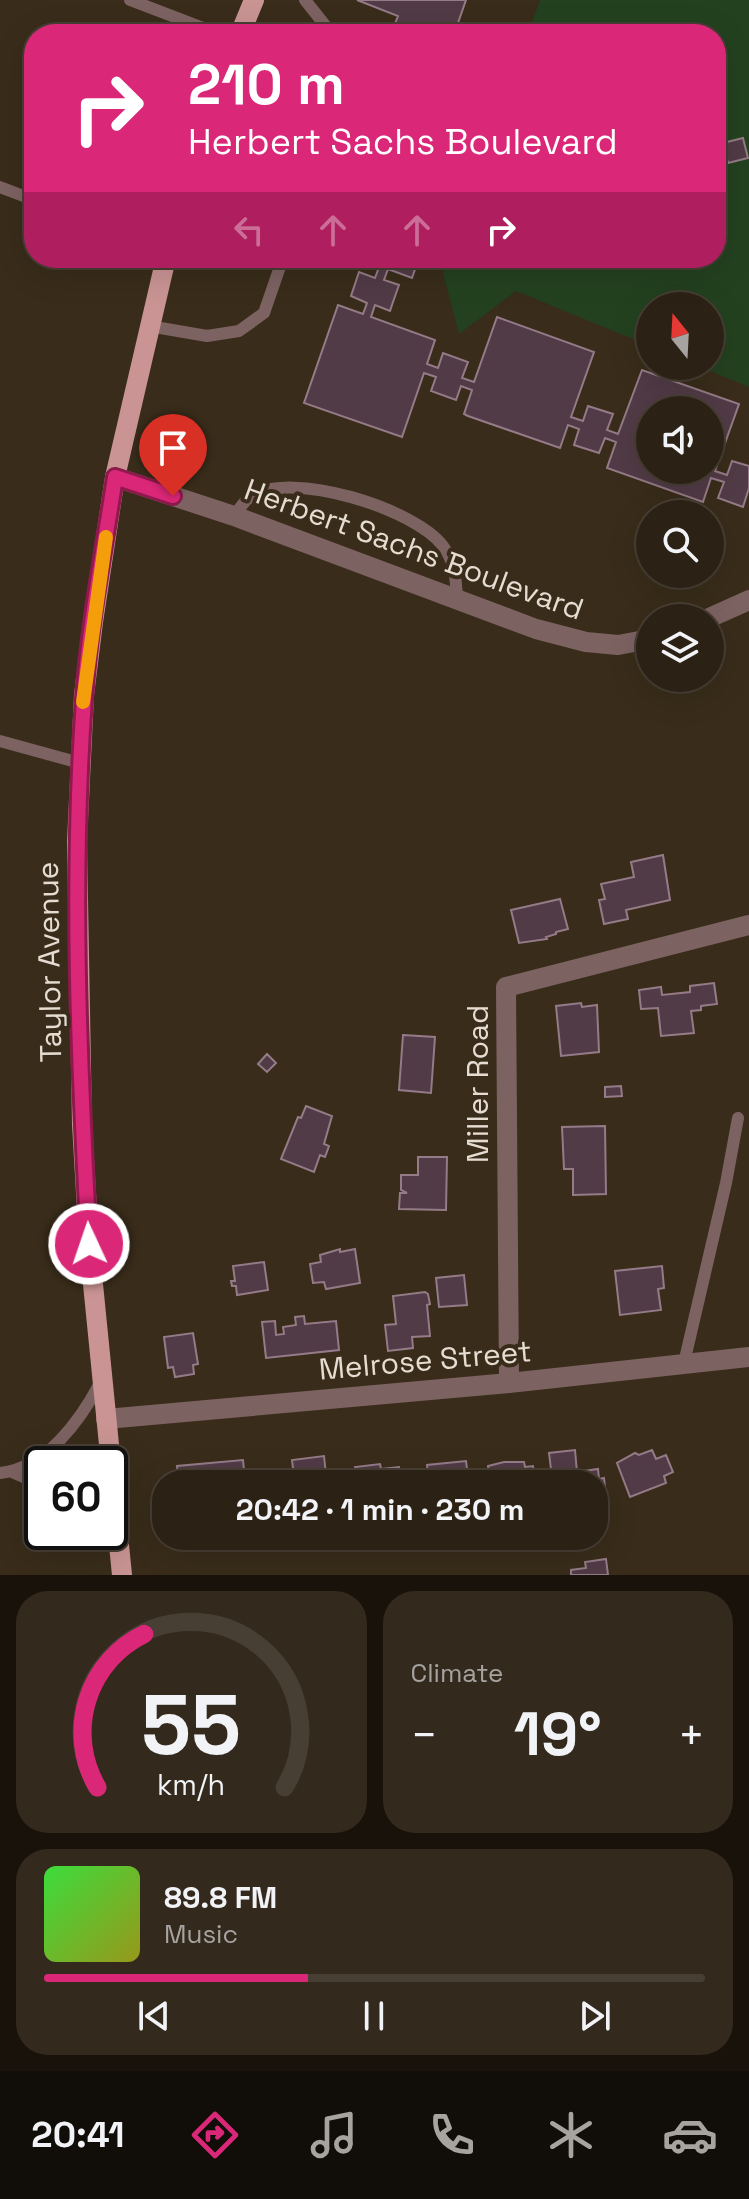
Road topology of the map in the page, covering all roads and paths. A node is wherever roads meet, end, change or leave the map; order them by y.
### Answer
1 (130, 0) edge
2 (254, 0) edge
3 (305, 0) edge
4 (193, 24) edge
5 (244, 24) edge
6 (324, 24) edge
7 (0, 187) edge
8 (24, 196) edge
9 (164, 268) edge
10 (280, 268) edge
11 (149, 326) junction
12 (115, 477) junction
13 (234, 516) junction
14 (457, 599) junction
15 (749, 600) edge
16 (724, 611) edge
17 (636, 642) edge
18 (0, 741) edge
19 (80, 763) junction
20 (749, 925) edge
21 (738, 1118) dead end
22 (749, 1357) edge
23 (684, 1363) junction
24 (102, 1380) junction
25 (509, 1383) junction
26 (106, 1419) junction
27 (109, 1446) edge
28 (6, 1473) edge
29 (119, 1550) edge
30 (122, 1575) edge

1 - 4 lane
2 - 5 main road
3 - 6 lane
7 - 8 lane
9 - 11 main road, Taylor Avenue
10 - 11 lane
11 - 12 main road, Taylor Avenue
12 - 13 street, Herbert Sachs Boulevard
12 - 19 main road, Taylor Avenue
13 - 14 street, Herbert Sachs Boulevard
13 - 14 lane
14 - 17 street, Herbert Sachs Boulevard
15 - 16 street
18 - 19 lane
19 - 24 main road, Taylor Avenue
20 - 25 street, Miller Road
21 - 23 lane
22 - 23 street, Melrose Street
23 - 25 street, Melrose Street
24 - 26 main road, Taylor Avenue
24 - 28 lane
25 - 26 street, Melrose Street
26 - 27 main road, Taylor Avenue
29 - 30 main road, Taylor Avenue

